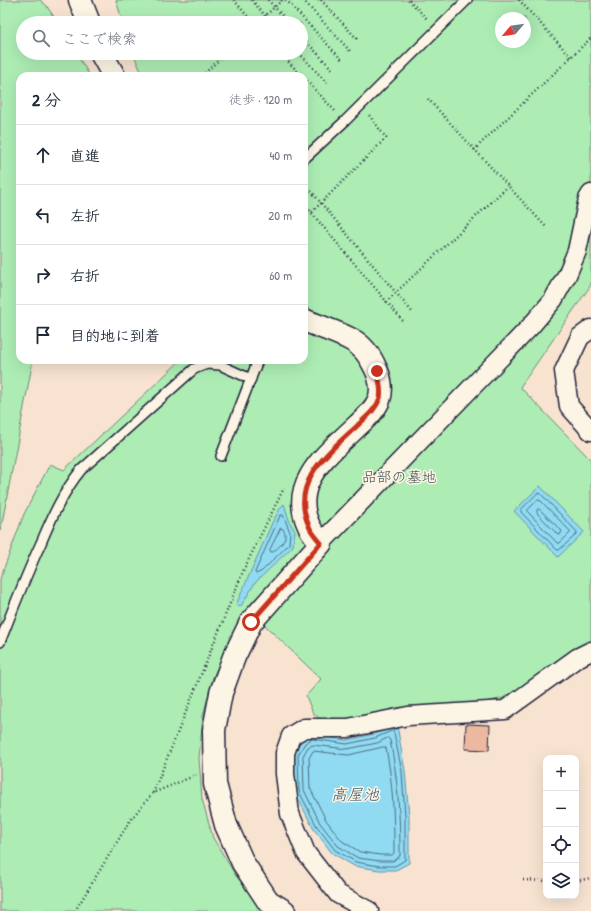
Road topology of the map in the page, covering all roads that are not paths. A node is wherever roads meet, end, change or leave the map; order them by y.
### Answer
1 (80, 0) edge
2 (467, 0) edge
3 (86, 16) edge
4 (105, 60) edge
5 (112, 72) edge
6 (308, 155) edge
7 (591, 194) edge
8 (308, 322) edge
9 (591, 329) edge
10 (256, 364) edge
11 (251, 378) junction
12 (591, 431) edge
13 (221, 456) dead end
14 (321, 543) junction
15 (0, 642) edge
16 (591, 651) edge
17 (284, 911) edge
18 (369, 911) edge

1 - 3 street
2 - 6 lane
4 - 5 street
7 - 14 street
8 - 14 street
9 - 12 street
10 - 11 lane
11 - 13 lane
11 - 15 lane
14 - 17 street
16 - 18 street

